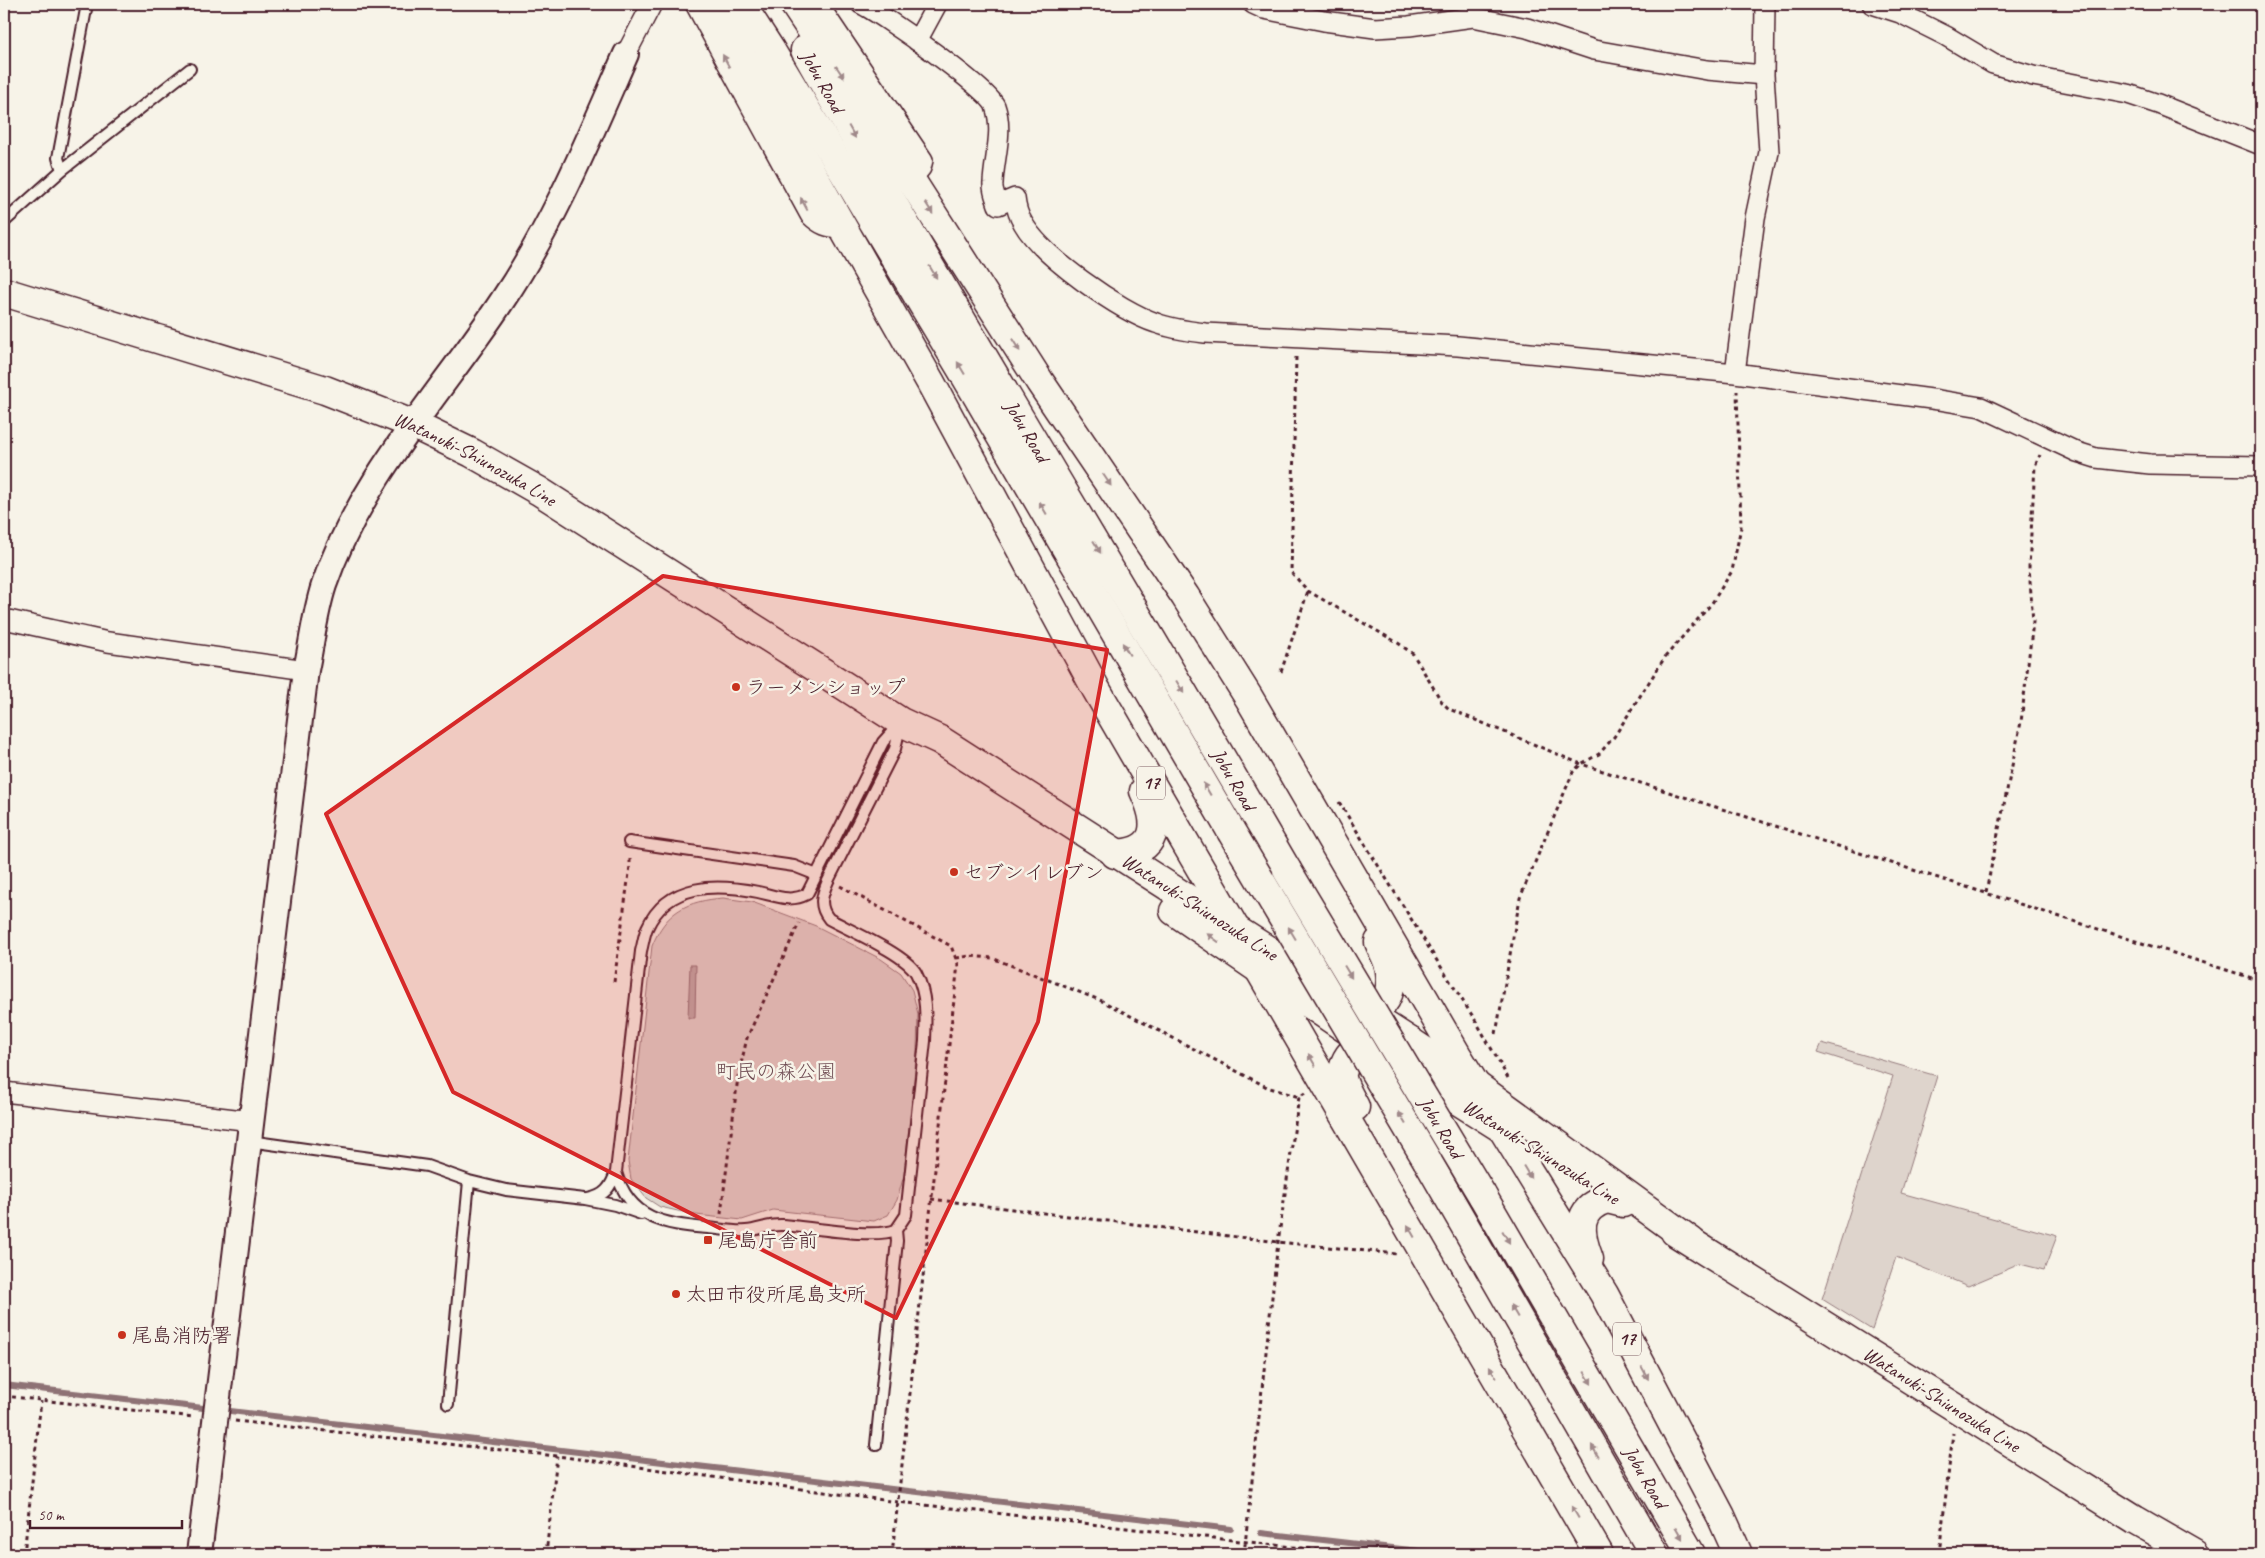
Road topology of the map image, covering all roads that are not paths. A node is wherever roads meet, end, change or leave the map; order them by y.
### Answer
1 (87, 4) edge
2 (652, 4) edge
3 (695, 4) edge
4 (716, 4) edge
5 (741, 4) edge
6 (777, 4) edge
7 (815, 4) edge
8 (861, 4) edge
9 (937, 4) edge
10 (1253, 4) edge
11 (1765, 4) edge
12 (1872, 4) edge
13 (1288, 8) edge
14 (917, 41) junction
15 (626, 54) joint
16 (190, 69) dead end
17 (1764, 75) junction
18 (2261, 145) edge
19 (62, 170) junction
20 (4, 222) edge
21 (842, 228) junction
22 (4, 292) edge
23 (1735, 373) junction
24 (412, 424) junction
25 (2261, 466) edge
26 (4, 619) edge
27 (306, 670) junction
28 (1096, 688) junction
29 (901, 722) junction
30 (1327, 830) junction
31 (629, 842) road end
32 (1115, 854) junction
33 (817, 875) junction
34 (1237, 930) junction
35 (1263, 974) junction
36 (1325, 1015) junction
37 (1370, 1015) junction
38 (1411, 1042) junction
39 (1367, 1043) junction
40 (1474, 1084) junction
41 (4, 1092) edge
42 (1503, 1130) junction
43 (251, 1131) junction
44 (616, 1172) junction
45 (1380, 1177) junction
46 (469, 1181) junction
47 (585, 1199) junction
48 (1622, 1202) junction
49 (658, 1221) junction
50 (896, 1230) junction
51 (1691, 1241) junction
52 (1604, 1294) junction
53 (448, 1404) dead end
54 (876, 1445) dead end
55 (199, 1554) edge
56 (1599, 1554) edge
57 (1654, 1554) edge
58 (1692, 1554) edge
59 (1738, 1554) edge
60 (2194, 1554) edge

1 - 19 lane
2 - 15 street
21 -> 3 street
4 - 21 main road, 17
57 -> 5 main road, Jobu Road / 17, bridge
6 -> 58 main road, Jobu Road, bridge
7 -> 30 main road, 17
8 - 14 street
9 - 14 street
10 - 13 street
11 - 17 street
12 - 18 street
13 - 17 street
14 - 23 street
15 - 24 street
16 - 19 lane
17 - 23 street
19 - 20 lane
21 - 28 main road, 17
22 - 24 main road, Watanuki-Shiunozuka Line
23 - 25 street
24 - 27 street
24 - 29 main road, Watanuki-Shiunozuka Line
26 - 27 street
27 - 43 street
28 - 32 main road
28 - 34 main road, 17
29 - 32 main road, Watanuki-Shiunozuka Line
29 - 33 lane
35 -> 29 main road, Watanuki-Shiunozuka Line
29 - 50 lane
30 - 37 main road
30 - 40 main road, 17
31 - 33 lane
32 - 34 main road, Watanuki-Shiunozuka Line
33 - 44 lane
34 - 35 main road, 17
34 - 37 main road, Watanuki-Shiunozuka Line
35 - 36 main road, Watanuki-Shiunozuka Line
45 -> 35 main road, 17
36 - 37 main road
36 - 39 main road, Watanuki-Shiunozuka Line
37 - 38 main road, Watanuki-Shiunozuka Line
38 - 39 main road
38 - 40 main road, Watanuki-Shiunozuka Line
39 - 42 main road, Watanuki-Shiunozuka Line
39 - 45 main road
40 - 42 main road, 17
40 - 51 main road, Watanuki-Shiunozuka Line
41 - 43 street
42 - 48 main road, Watanuki-Shiunozuka Line
42 -> 52 main road, 17
43 - 46 lane
43 - 55 street
44 - 47 lane
44 - 49 lane
56 -> 45 main road, 17
46 - 47 lane
46 - 53 lane
47 - 49 lane
48 - 51 main road, Watanuki-Shiunozuka Line
48 - 52 main road
49 - 50 lane
50 - 54 lane
51 - 60 main road, Watanuki-Shiunozuka Line
52 -> 59 main road, 17

